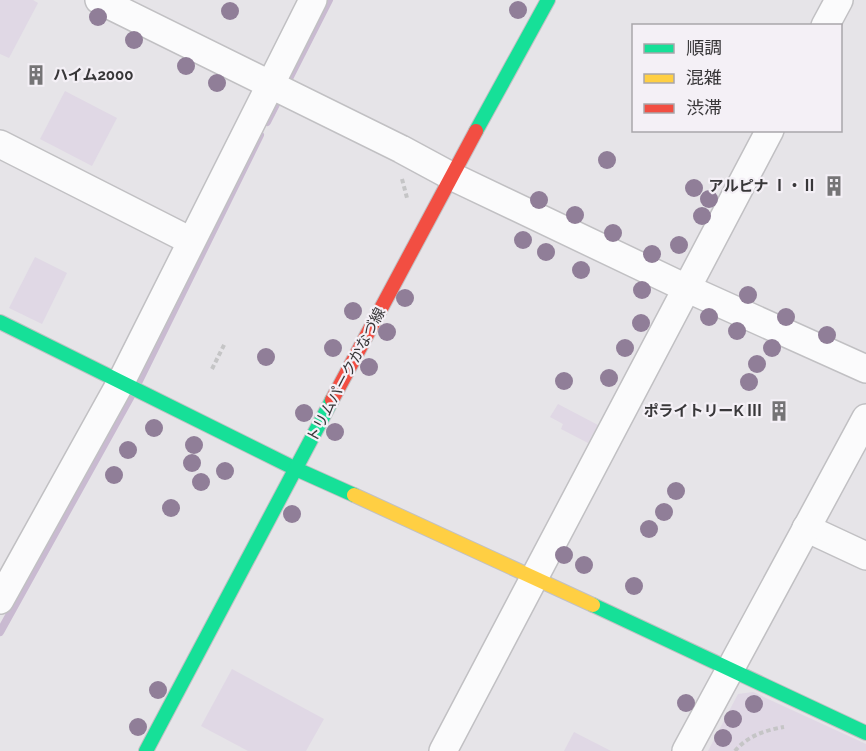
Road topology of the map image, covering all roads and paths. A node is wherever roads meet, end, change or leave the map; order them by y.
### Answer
1 (99, 0) edge
2 (313, 0) edge
3 (548, 0) edge
4 (839, 0) edge
5 (826, 24) edge
6 (271, 85) junction
7 (769, 132) edge
8 (0, 144) edge
9 (392, 174) dead end
10 (451, 176) junction
11 (402, 207) dead end
12 (191, 241) junction
13 (686, 288) junction
14 (0, 322) edge
15 (225, 343) dead end
16 (212, 369) dead end
17 (866, 369) edge
18 (121, 382) junction
19 (866, 418) edge
20 (296, 469) junction
21 (806, 528) junction
22 (866, 556) edge
23 (533, 579) junction
24 (0, 600) edge
25 (730, 668) junction
26 (792, 728) dead end
27 (866, 733) edge
28 (146, 751) edge
29 (443, 751) edge
30 (686, 751) edge
31 (735, 751) edge

1 - 6 street
2 - 6 street
3 - 10 street, トリムパークかなづ線
4 - 5 street
6 - 10 street
6 - 12 street
7 - 13 street
8 - 12 street
9 - 11 path
10 - 13 street
10 - 20 street, トリムパークかなづ線
12 - 18 street
13 - 17 street
13 - 23 street
14 - 18 street
15 - 16 path
18 - 20 street
18 - 24 street
19 - 21 street
20 - 23 street
20 - 28 street, トリムパークかなづ線
21 - 22 street
21 - 25 street
23 - 25 street
23 - 29 street
25 - 27 street
25 - 30 street
26 - 31 path

